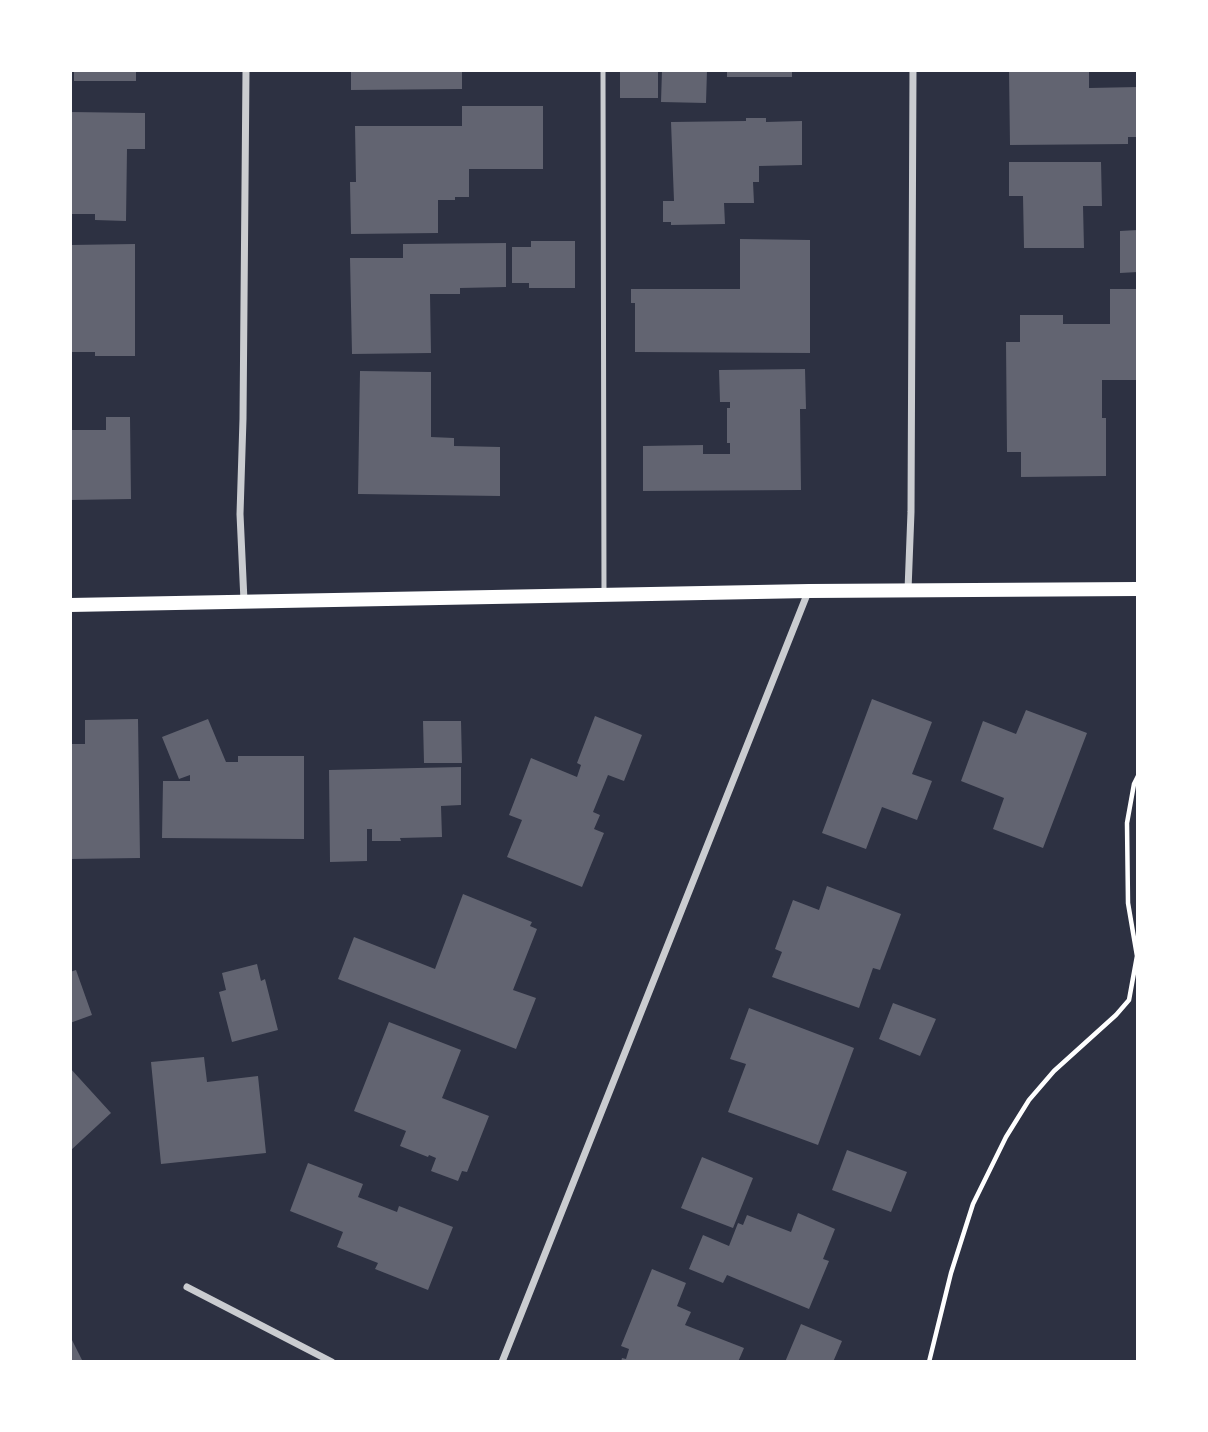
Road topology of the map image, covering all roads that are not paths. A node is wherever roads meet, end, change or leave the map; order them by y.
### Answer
1 (246, 70) edge
2 (603, 70) edge
3 (913, 70) edge
4 (1138, 589) edge
5 (809, 590) junction
6 (908, 590) junction
7 (604, 594) junction
8 (244, 601) junction
9 (70, 605) edge
10 (187, 1287) dead end
11 (332, 1362) edge
12 (502, 1362) edge

1 - 8 street
2 - 7 lane
3 - 6 street
4 - 6 main road
5 - 6 main road
5 - 7 main road
5 - 12 street
7 - 8 main road
8 - 9 main road
10 - 11 street

